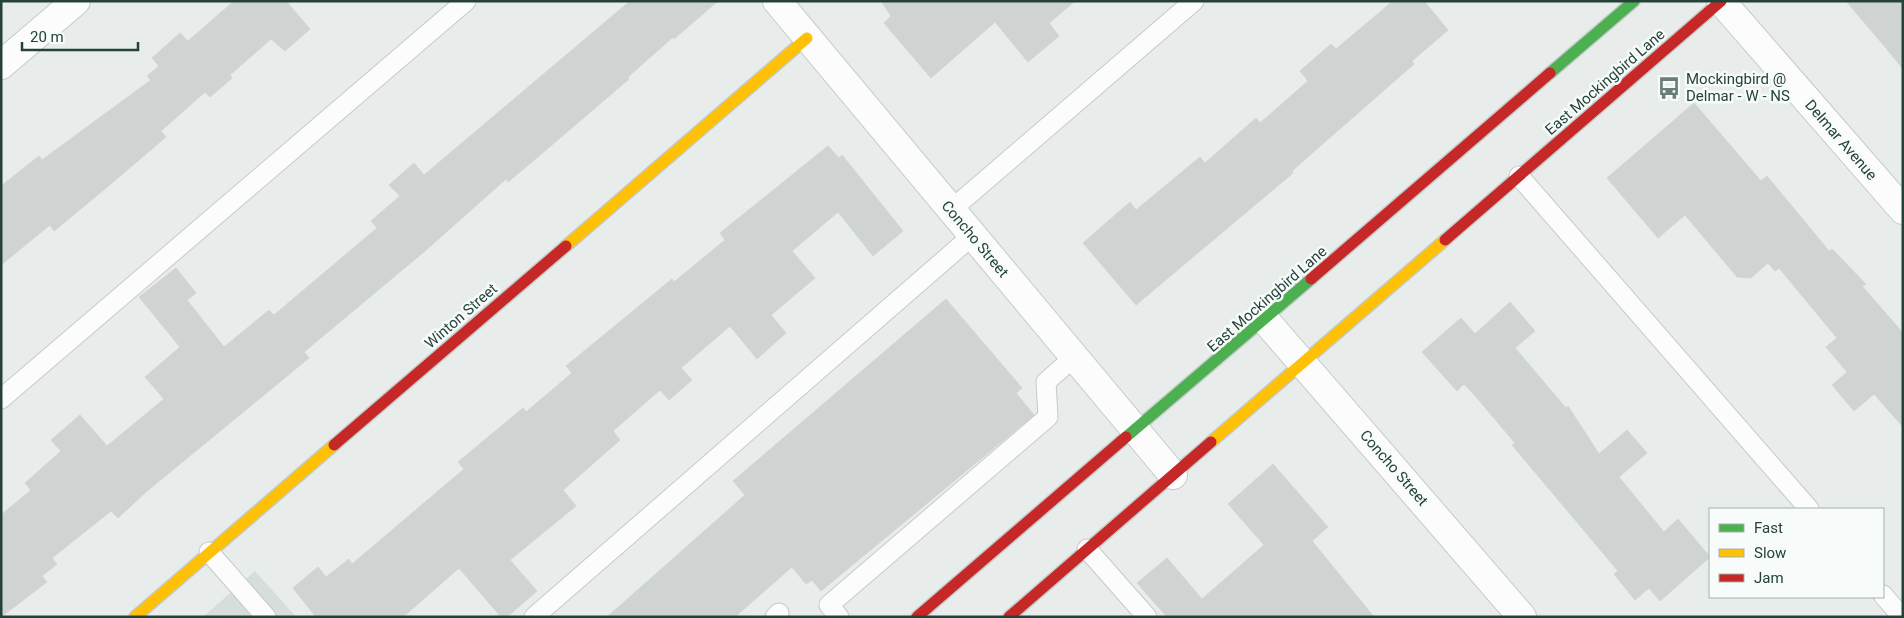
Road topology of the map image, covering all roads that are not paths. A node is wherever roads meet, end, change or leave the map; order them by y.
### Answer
1 (76, 1) edge
2 (466, 1) edge
3 (777, 1) edge
4 (1194, 1) edge
5 (1634, 1) edge
6 (1721, 1) edge
7 (807, 38) junction
8 (1, 65) edge
9 (1519, 176) junction
10 (951, 210) junction
11 (1903, 210) edge
12 (972, 236) junction
13 (1265, 320) junction
14 (1074, 357) junction
15 (1303, 362) junction
16 (1, 399) edge
17 (1136, 430) junction
18 (1173, 475) junction
19 (1808, 508) edge
20 (1087, 549) junction
21 (210, 552) junction
22 (1884, 596) edge
23 (134, 617) edge
24 (266, 617) edge
25 (534, 617) edge
26 (839, 617) edge
27 (917, 617) edge
28 (1009, 617) edge
29 (1147, 617) edge
30 (1522, 617) edge
31 (1902, 617) edge

1 - 8 street
2 - 16 lane
3 - 7 street, Concho Street
4 - 10 lane
5 - 13 main road, East Mockingbird Lane
6 - 9 main road, East Mockingbird Lane
6 - 11 street, Delmar Avenue
7 - 10 street, Concho Street
7 - 21 main road, Winton Street
9 - 15 main road, East Mockingbird Lane
9 - 19 lane
10 - 12 street, Concho Street
12 - 14 street, Concho Street
12 - 25 lane
13 - 15 street, Concho Street
13 - 17 main road, East Mockingbird Lane
14 - 17 street, Concho Street
14 - 26 lane
15 - 18 main road, East Mockingbird Lane
15 - 30 street, Concho Street
17 - 18 street, Concho Street
17 - 27 main road, East Mockingbird Lane
18 - 20 main road, East Mockingbird Lane
20 - 28 main road, East Mockingbird Lane
20 - 29 lane
21 - 23 main road, Winton Street
21 - 24 lane
22 - 31 lane

